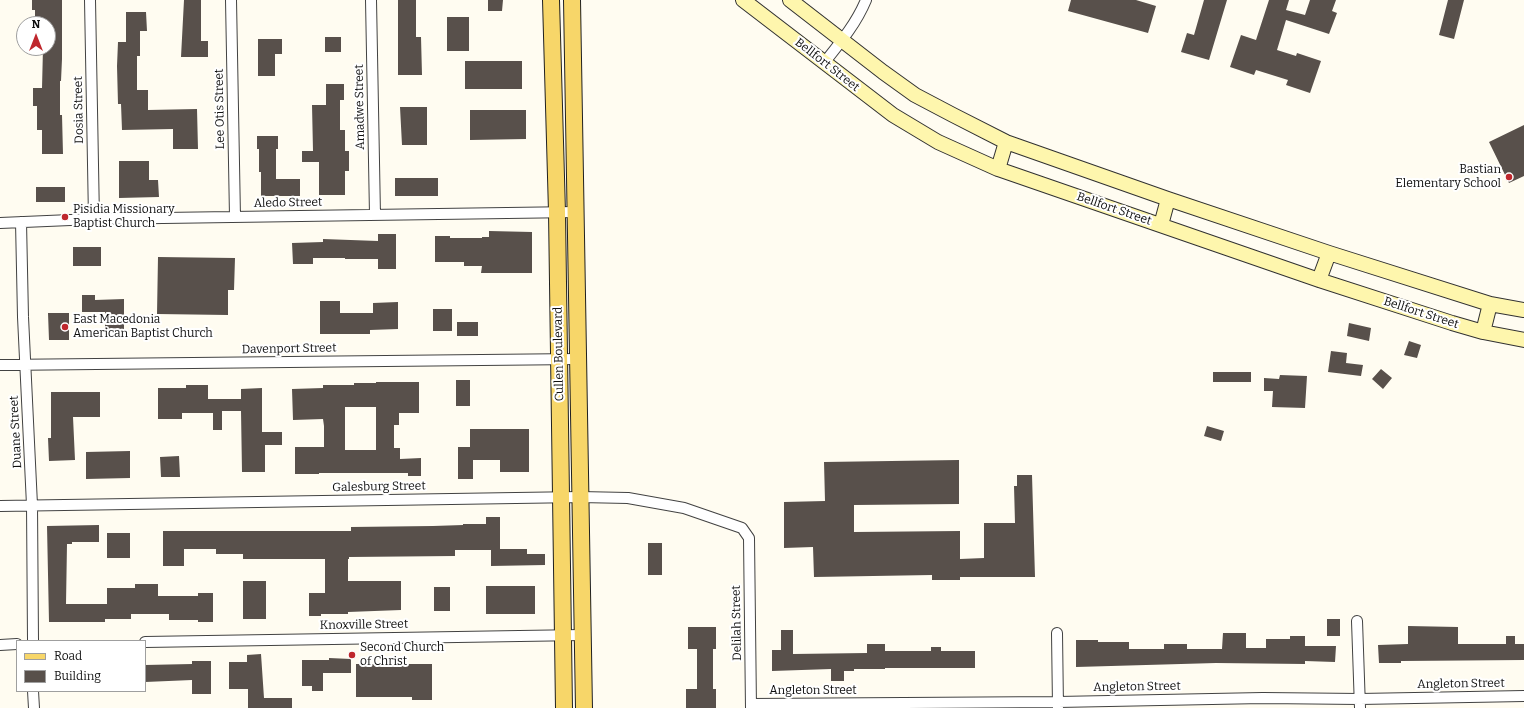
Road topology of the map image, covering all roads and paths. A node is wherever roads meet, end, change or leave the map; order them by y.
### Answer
1 (90, 0) edge
2 (232, 0) edge
3 (372, 0) edge
4 (552, 0) edge
5 (572, 0) edge
6 (743, 0) edge
7 (790, 0) edge
8 (866, 0) edge
9 (843, 40) junction
10 (824, 63) junction
11 (1006, 142) junction
12 (998, 169) junction
13 (1168, 199) junction
14 (557, 212) junction
15 (576, 212) junction
16 (375, 214) junction
17 (235, 218) junction
18 (94, 220) junction
19 (21, 222) junction
20 (0, 223) edge
21 (1161, 225) junction
22 (1329, 253) junction
23 (1319, 280) junction
24 (1490, 304) junction
25 (1524, 310) edge
26 (1484, 332) junction
27 (1524, 340) edge
28 (559, 359) junction
29 (578, 359) junction
30 (25, 364) junction
31 (0, 365) edge
32 (580, 497) junction
33 (561, 498) junction
34 (32, 505) junction
35 (0, 506) edge
36 (749, 538) joint
37 (1357, 621) dead end
38 (1058, 634) dead end
39 (563, 635) junction
40 (582, 635) junction
41 (33, 640) edge
42 (146, 642) edge
43 (16, 644) edge
44 (0, 645) edge
45 (34, 692) edge
46 (1524, 696) edge
47 (1360, 703) edge
48 (1058, 705) edge
49 (751, 706) edge
50 (34, 708) edge
51 (564, 708) edge
52 (584, 708) edge

1 - 18 street, Dosia Street
2 - 17 street, Lee Otis Street
3 - 16 street, Amadwe Street
4 - 14 main road, Cullen Boulevard
5 - 15 main road, Cullen Boulevard
6 - 10 main road, Bellfort Street
7 - 9 main road
8 - 9 street
9 - 10 street
9 - 11 main road
10 - 12 main road, Bellfort Street
11 - 12 main road
11 - 13 main road
12 - 21 main road, Bellfort Street
13 - 21 main road
13 - 22 main road
14 - 15 street, Aledo Street
14 - 16 street, Aledo Street
14 - 28 main road, Cullen Boulevard
15 - 29 main road, Cullen Boulevard
16 - 17 street, Aledo Street
17 - 18 street, Aledo Street
18 - 19 street, Aledo Street
19 - 20 street, Aledo Street
19 - 30 street, Duane Street
21 - 23 main road, Bellfort Street
22 - 23 main road
22 - 24 main road
23 - 26 main road, Bellfort Street
24 - 25 main road
24 - 26 main road
26 - 27 main road, Bellfort Street
28 - 29 street, Davenport Street
28 - 30 street, Davenport Street
28 - 33 main road, Cullen Boulevard
29 - 32 main road, Cullen Boulevard
30 - 31 street, Davenport Street
30 - 34 street, Duane Street
32 - 33 street, Galesburg Street
32 - 36 street, Galesburg Street
32 - 40 main road, Cullen Boulevard
33 - 34 street, Galesburg Street
33 - 39 main road, Cullen Boulevard
34 - 35 street, Galesburg Street
34 - 41 street, Duane Street
36 - 49 street, Delilah Street
37 - 47 street
38 - 48 street
39 - 40 street, Knoxville Street
39 - 42 street, Knoxville Street
39 - 51 main road, Cullen Boulevard
40 - 52 main road, Cullen Boulevard
43 - 44 street
45 - 50 street
46 - 47 street, Angleton Street
47 - 48 street, Angleton Street
48 - 49 street, Angleton Street

